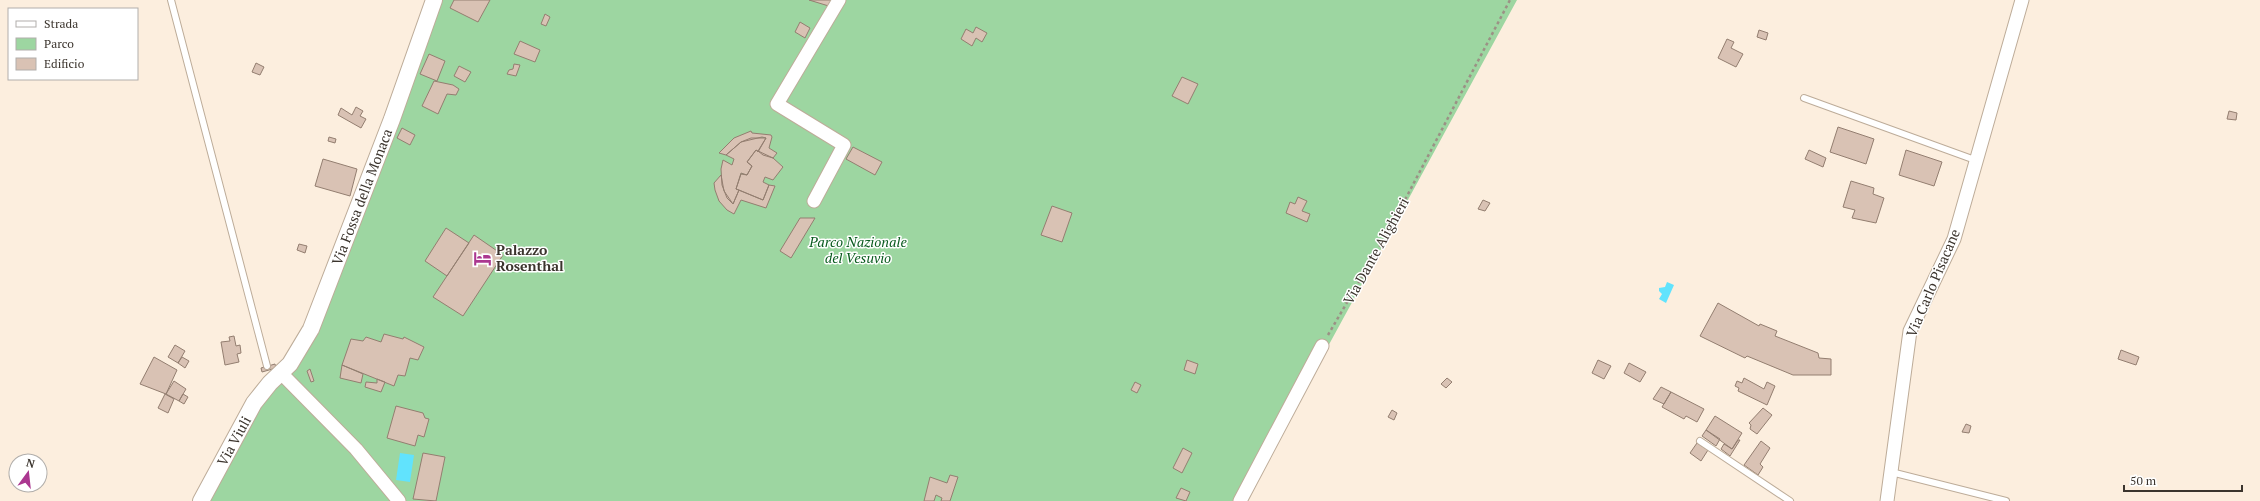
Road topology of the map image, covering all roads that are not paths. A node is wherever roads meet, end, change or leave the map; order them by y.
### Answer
1 (171, 0) edge
2 (434, 0) edge
3 (839, 0) edge
4 (2022, 0) edge
5 (1804, 98) dead end
6 (1975, 160) junction
7 (814, 201) dead end
8 (1322, 346) road end
9 (271, 373) junction
10 (1700, 441) dead end
11 (1889, 472) junction
12 (206, 499) edge
13 (399, 501) edge
14 (1240, 501) edge
15 (1790, 501) edge
16 (1886, 501) edge
17 (2006, 501) edge

1 - 9 lane
2 - 9 street, Via Fossa della Monaca
3 - 7 street
4 - 6 street, Via Carlo Pisacane
5 - 6 lane
6 - 11 street, Via Carlo Pisacane
8 - 14 street
9 - 12 street, Via Viuli
9 - 13 street
10 - 15 lane
11 - 16 street, Via Carlo Pisacane
11 - 17 lane

